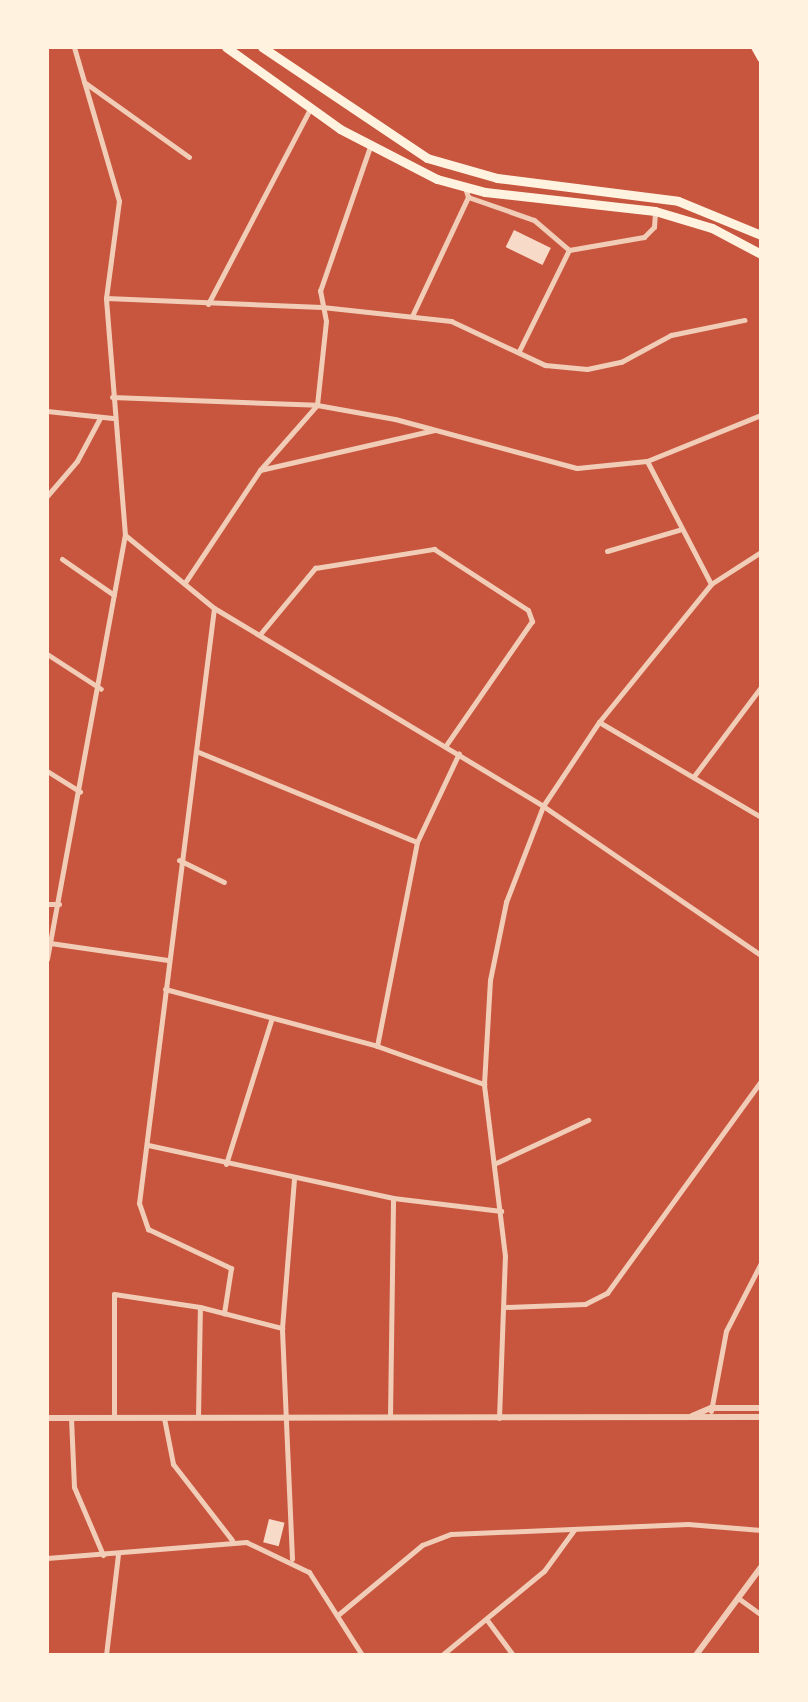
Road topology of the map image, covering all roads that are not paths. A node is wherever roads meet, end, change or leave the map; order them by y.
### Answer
1 (75, 47) edge
2 (226, 47) edge
3 (262, 47) edge
4 (755, 47) edge
5 (761, 58) edge
6 (82, 80) junction
7 (310, 109) junction
8 (370, 147) junction
9 (189, 157) dead end
10 (466, 192) junction
11 (655, 211) junction
12 (761, 235) edge
13 (569, 250) junction
14 (761, 254) edge
15 (106, 298) junction
16 (208, 304) junction
17 (322, 307) junction
18 (412, 316) junction
19 (744, 320) dead end
20 (519, 351) junction
21 (112, 397) junction
22 (317, 405) junction
23 (47, 411) edge
24 (761, 415) edge
25 (100, 418) junction
26 (113, 418) junction
27 (438, 429) junction
28 (647, 461) junction
29 (260, 470) junction
30 (47, 496) edge
31 (679, 530) junction
32 (125, 535) junction
33 (607, 551) dead end
34 (761, 552) edge
35 (62, 559) dead end
36 (186, 581) junction
37 (712, 584) junction
38 (114, 595) junction
39 (214, 608) junction
40 (261, 633) junction
41 (47, 653) edge
42 (761, 687) edge
43 (101, 689) junction
44 (599, 722) junction
45 (446, 745) junction
46 (197, 751) junction
47 (459, 753) junction
48 (47, 771) edge
49 (694, 776) junction
50 (80, 792) junction
51 (543, 806) junction
52 (761, 817) edge
53 (417, 842) junction
54 (178, 860) junction
55 (225, 882) dead end
56 (47, 904) edge
57 (59, 904) junction
58 (50, 943) junction
59 (761, 955) edge
60 (47, 960) edge
61 (168, 960) junction
62 (165, 989) junction
63 (271, 1020) junction
64 (377, 1046) junction
65 (761, 1081) edge
66 (484, 1084) junction
67 (588, 1120) dead end
68 (148, 1145) junction
69 (496, 1163) junction
70 (226, 1164) junction
71 (294, 1179) junction
72 (393, 1198) junction
73 (501, 1211) junction
74 (761, 1263) edge
75 (200, 1307) junction
76 (505, 1307) junction
77 (223, 1313) junction
78 (282, 1328) junction
79 (711, 1408) junction
80 (761, 1408) edge
81 (691, 1416) junction
82 (114, 1417) junction
83 (198, 1417) junction
84 (285, 1417) junction
85 (390, 1417) junction
86 (761, 1417) edge
87 (47, 1418) edge
88 (71, 1418) junction
89 (164, 1418) junction
90 (499, 1418) junction
91 (711, 1419) junction
92 (574, 1530) junction
93 (761, 1530) edge
94 (233, 1540) junction
95 (103, 1555) junction
96 (118, 1555) junction
97 (47, 1558) edge
98 (292, 1559) junction
99 (761, 1567) edge
100 (738, 1598) junction
101 (339, 1614) junction
102 (761, 1615) edge
103 (487, 1620) junction
104 (106, 1655) edge
105 (222, 1655) edge
106 (274, 1655) edge
107 (362, 1655) edge
108 (442, 1655) edge
109 (513, 1655) edge
110 (696, 1655) edge

1 - 6 street
2 - 7 highway
3 - 12 highway
4 - 5 main road
6 - 9 street
6 - 15 street
7 - 8 highway
7 - 16 street
8 - 10 highway
8 - 17 street
10 - 11 highway
10 - 13 street
10 - 18 street
11 - 13 street
11 - 14 highway
13 - 20 street
15 - 16 street
15 - 21 street
16 - 17 street
17 - 18 street
17 - 22 street
18 - 20 street
19 - 20 street
21 - 22 street
21 - 26 street
22 - 27 street
22 - 29 street
23 - 25 street
24 - 28 street
25 - 26 street
25 - 30 street
26 - 32 street
27 - 28 street
27 - 29 street
28 - 31 street
29 - 36 street
31 - 33 street
31 - 37 street
32 - 36 street
32 - 38 street
34 - 37 street
35 - 38 street
36 - 39 street
37 - 44 street
38 - 43 street
39 - 40 street
39 - 46 street
40 - 45 street
40 - 45 street
41 - 43 street
42 - 49 street
43 - 50 street
44 - 49 street
44 - 51 street
45 - 47 street
46 - 53 street
46 - 54 street
47 - 51 street
47 - 53 street
48 - 50 street
49 - 52 street
50 - 57 street
51 - 59 street
51 - 66 street
53 - 64 street
54 - 55 street
54 - 61 street
56 - 57 street
57 - 58 street
58 - 60 street
58 - 61 street
61 - 62 street
62 - 63 street
62 - 68 street
63 - 64 street
63 - 70 street
64 - 66 street
65 - 76 street
66 - 69 street
67 - 69 street
68 - 70 street
68 - 77 street
69 - 73 street
70 - 71 street
71 - 72 street
71 - 78 street
72 - 73 street
72 - 85 street
73 - 76 street
74 - 79 street
75 - 77 street
75 - 82 street
75 - 83 street
76 - 90 street
77 - 78 street
78 - 84 street
79 - 80 street
79 - 81 street
79 - 91 street
81 - 90 street
81 - 91 street
82 - 88 street
82 - 89 street
83 - 84 street
83 - 89 street
84 - 85 street
84 - 98 street
85 - 90 street
86 - 91 street
87 - 88 street
88 - 95 street
89 - 94 street
92 - 93 street
92 - 101 street
92 - 103 street
94 - 96 street
94 - 98 street
95 - 96 street
95 - 97 street
96 - 104 street
98 - 101 street
99 - 100 street
100 - 102 street
100 - 110 street
101 - 107 street
103 - 108 street
103 - 109 street
105 - 106 street

